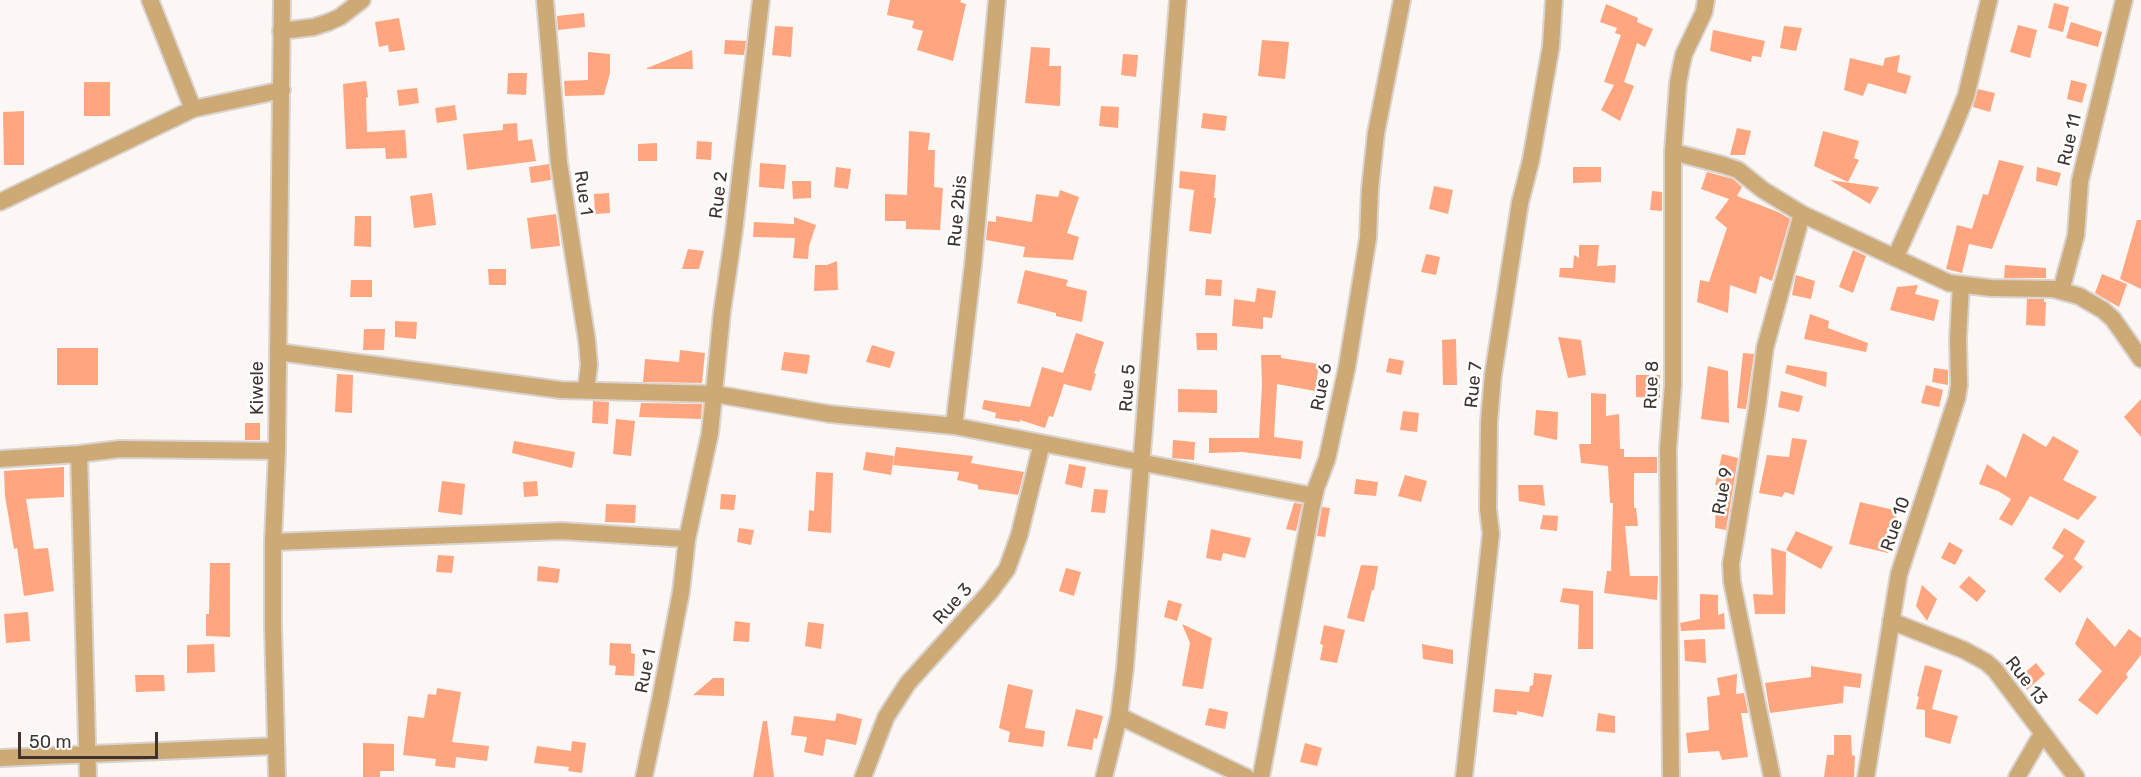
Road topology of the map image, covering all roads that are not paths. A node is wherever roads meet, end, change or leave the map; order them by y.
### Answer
1 (150, 0) edge
2 (282, 0) edge
3 (362, 0) edge
4 (545, 0) edge
5 (761, 0) edge
6 (997, 0) edge
7 (1178, 0) edge
8 (1402, 0) edge
9 (1554, 0) edge
10 (1706, 0) edge
11 (1989, 0) edge
12 (2124, 0) edge
13 (281, 31) junction
14 (282, 90) junction
15 (194, 109) junction
16 (1673, 152) junction
17 (0, 202) edge
18 (1802, 214) junction
19 (1895, 258) junction
20 (1961, 286) junction
21 (2061, 291) junction
22 (278, 352) junction
23 (2141, 359) edge
24 (586, 390) junction
25 (715, 394) junction
26 (954, 426) junction
27 (1042, 443) junction
28 (277, 451) junction
29 (79, 454) junction
30 (0, 459) edge
31 (1142, 462) junction
32 (1314, 496) junction
33 (687, 539) junction
34 (273, 542) junction
35 (1891, 621) junction
36 (1119, 716) junction
37 (2042, 734) junction
38 (276, 746) junction
39 (88, 753) junction
40 (0, 758) edge
41 (88, 777) edge
42 (277, 777) edge
43 (644, 777) edge
44 (863, 777) edge
45 (1104, 777) edge
46 (1246, 777) edge
47 (1261, 777) edge
48 (1464, 777) edge
49 (1671, 777) edge
50 (1772, 777) edge
51 (1866, 777) edge
52 (2017, 777) edge
53 (2076, 777) edge

1 - 15 street
2 - 13 street, Kiwele
3 - 13 street
4 - 24 street, Rue 1
5 - 25 street, Rue 2
6 - 26 street, Rue 2bis
7 - 31 street, Rue 5
8 - 32 street, Rue 6
9 - 48 street, Rue 7
10 - 16 street, Rue 8
11 - 19 street
12 - 21 street, Rue 11
13 - 14 street, Kiwele
14 - 15 street
14 - 22 street, Kiwele
15 - 17 street
16 - 18 street
16 - 49 street, Rue 8
18 - 19 street
18 - 50 street, Rue 9
19 - 20 street
20 - 21 street
20 - 35 street, Rue 10
21 - 23 street
22 - 24 street
22 - 28 street, Kiwele
24 - 25 street
25 - 26 street
25 - 33 street, Rue 1
26 - 27 street
27 - 31 street
27 - 44 street, Rue 3
28 - 29 street
28 - 34 street, Kiwele
29 - 30 street
29 - 39 street
31 - 32 street
31 - 36 street, Rue 5
32 - 47 street, Rue 6
33 - 34 street
33 - 43 street, Rue 1
34 - 38 street, Kiwele
35 - 37 street, Rue 13
35 - 51 street, Rue 10
36 - 45 street, Rue 5
36 - 46 street
37 - 52 street
37 - 53 street, Rue 13
38 - 39 street
38 - 42 street, Kiwele
39 - 40 street
39 - 41 street

